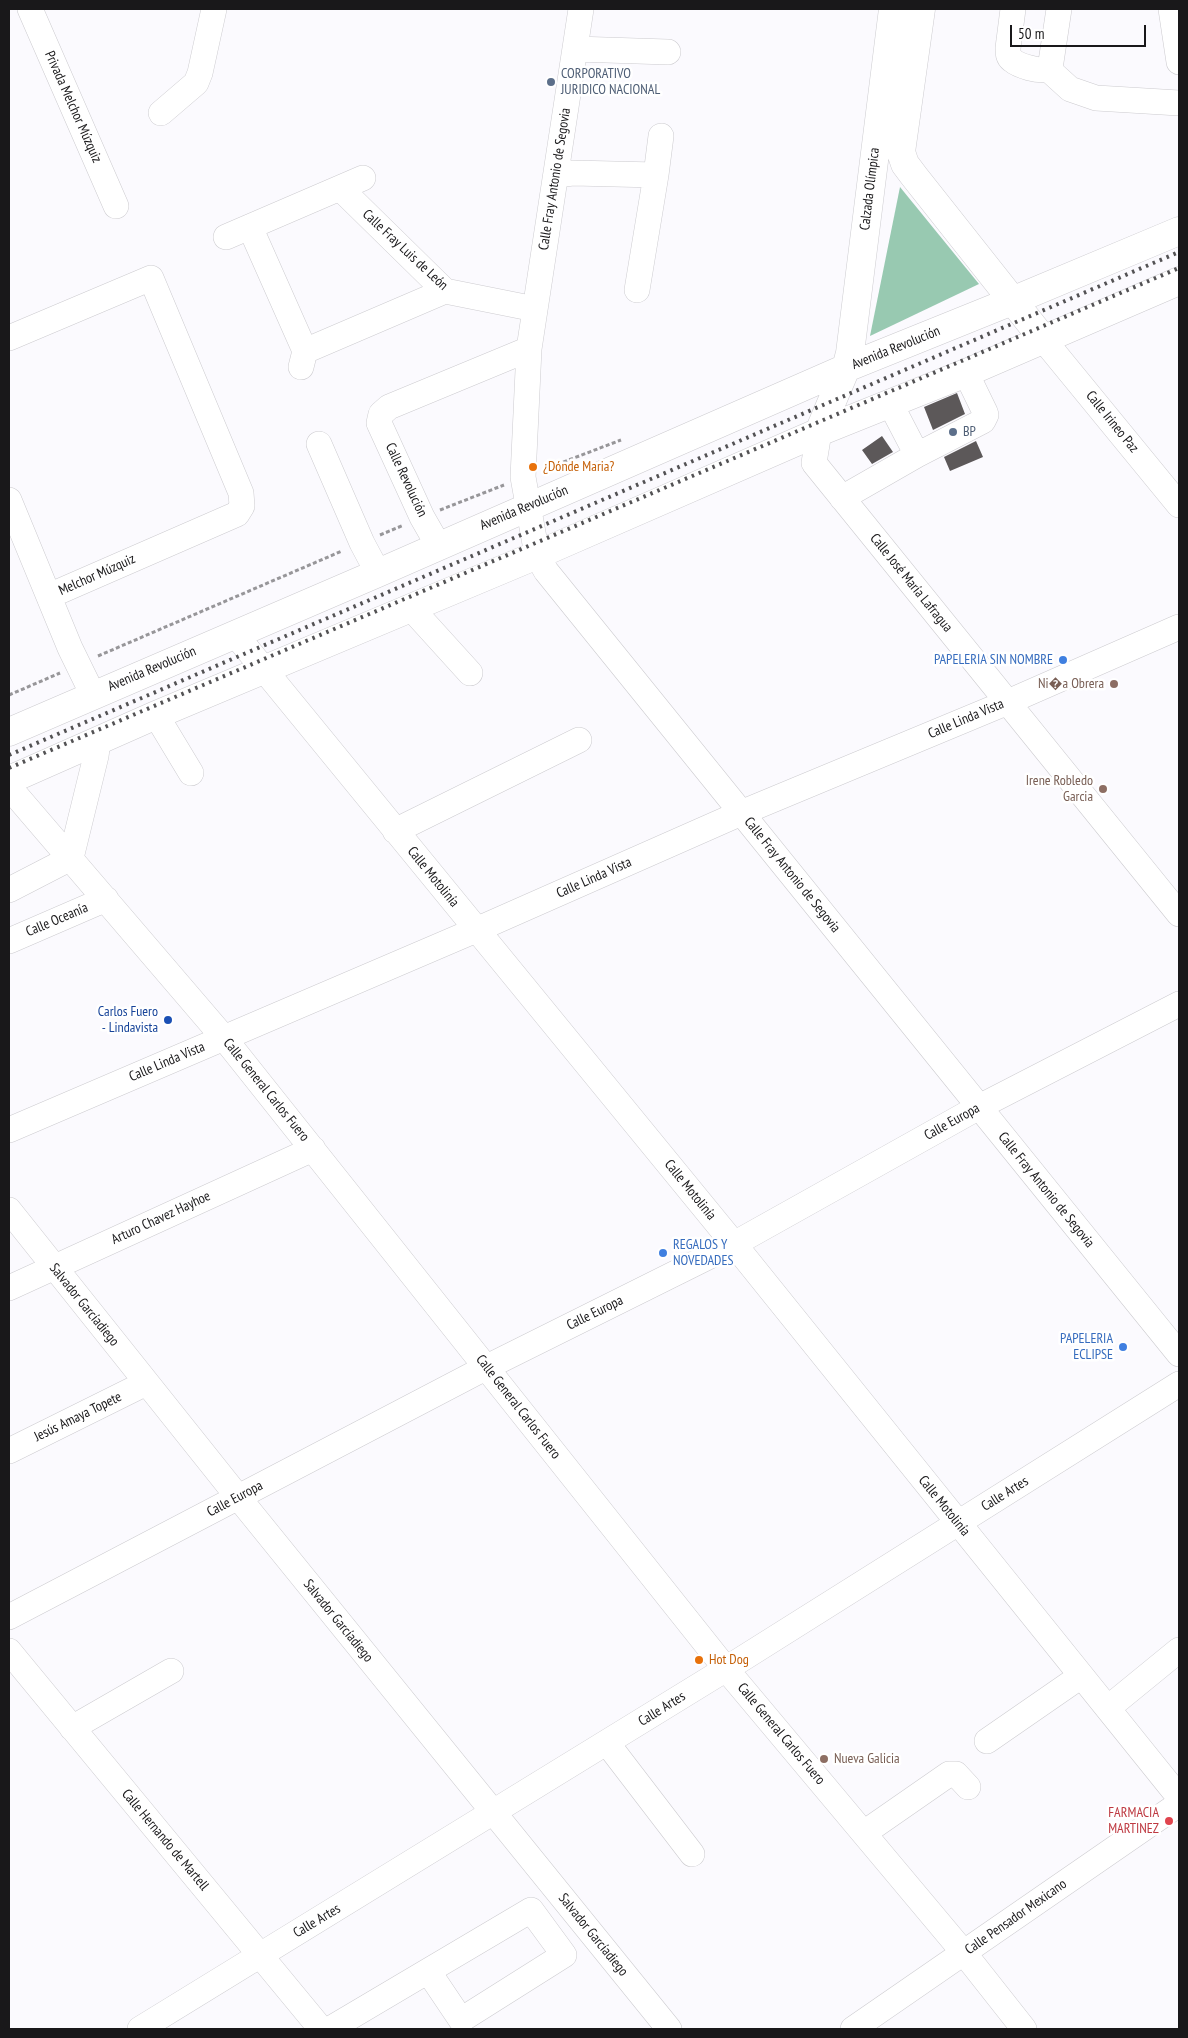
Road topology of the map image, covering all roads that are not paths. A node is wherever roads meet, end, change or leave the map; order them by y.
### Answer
1 (30, 9) edge
2 (214, 9) edge
3 (581, 9) edge
4 (893, 9) edge
5 (921, 9) edge
6 (1013, 9) edge
7 (1059, 9) edge
8 (1171, 9) edge
9 (575, 49) junction
10 (668, 52) dead end
11 (1179, 62) edge
12 (1048, 70) junction
13 (1179, 103) edge
14 (162, 114) dead end
15 (662, 136) dead end
16 (556, 174) junction
17 (656, 175) junction
18 (363, 178) dead end
19 (340, 188) junction
20 (116, 206) dead end
21 (250, 227) junction
22 (1179, 231) edge
23 (226, 237) dead end
24 (1179, 281) edge
25 (637, 290) dead end
26 (445, 291) junction
27 (1012, 301) junction
28 (535, 308) junction
29 (9, 338) edge
30 (1043, 339) junction
31 (529, 349) junction
32 (846, 368) junction
33 (966, 373) junction
34 (890, 403) junction
35 (819, 432) junction
36 (319, 444) dead end
37 (916, 455) junction
38 (842, 498) junction
39 (9, 500) edge
40 (1179, 505) edge
41 (530, 506) junction
42 (438, 545) junction
43 (537, 555) junction
44 (378, 573) junction
45 (49, 596) junction
46 (411, 608) junction
47 (1179, 627) edge
48 (235, 634) junction
49 (264, 670) junction
50 (470, 673) dead end
51 (93, 695) junction
52 (1008, 702) junction
53 (156, 714) junction
54 (9, 732) edge
55 (98, 740) junction
56 (579, 740) dead end
57 (191, 773) dead end
58 (9, 780) edge
59 (9, 787) edge
60 (741, 813) junction
61 (395, 831) junction
62 (71, 858) junction
63 (9, 890) edge
64 (106, 899) junction
65 (1179, 914) edge
66 (476, 930) junction
67 (9, 940) edge
68 (1179, 1004) edge
69 (224, 1038) junction
70 (979, 1107) junction
71 (9, 1130) edge
72 (313, 1149) junction
73 (9, 1210) edge
74 (734, 1244) junction
75 (54, 1267) junction
76 (9, 1288) edge
77 (1179, 1354) edge
78 (487, 1367) junction
79 (146, 1383) junction
80 (1179, 1384) edge
81 (9, 1451) edge
82 (238, 1497) junction
83 (958, 1524) junction
84 (9, 1617) edge
85 (1179, 1650) edge
86 (9, 1651) edge
87 (726, 1669) junction
88 (171, 1670) dead end
89 (1081, 1676) junction
90 (1108, 1708) junction
91 (72, 1728) junction
92 (987, 1741) dead end
93 (607, 1743) junction
94 (968, 1787) dead end
95 (1179, 1796) edge
96 (1179, 1804) edge
97 (494, 1813) junction
98 (864, 1833) junction
99 (692, 1854) dead end
100 (964, 1953) junction
101 (260, 1956) junction
102 (428, 1972) junction
103 (140, 2029) edge
104 (321, 2029) edge
105 (330, 2029) edge
106 (669, 2029) edge
107 (853, 2029) edge
108 (1024, 2029) edge

1 - 20 street, Privada Melchor Múzquiz
2 - 14 street
3 - 9 street, Calle Fray Antonio de Segovia
4 - 32 main road, Calzada Olímpica
5 - 27 main road, Calzada Olímpica
6 - 12 street
7 - 12 street
8 - 11 street
9 - 10 street
9 - 16 street, Calle Fray Antonio de Segovia
12 - 13 street
15 - 17 street
16 - 17 street
16 - 28 street, Calle Fray Antonio de Segovia
17 - 25 street
18 - 19 street
19 - 21 street
19 - 26 street, Calle Fray Luis de León
21 - 23 street
21 - 26 street
22 - 27 main road, Avenida Revolución
24 - 30 main road
26 - 28 street, Calle Fray Luis de León
27 - 30 main road, Calzada Olímpica
27 - 32 main road, Avenida Revolución
28 - 31 street, Calle Fray Antonio de Segovia
29 - 45 street, Melchor Múzquiz
30 - 33 main road
30 - 40 street, Calle Irineo Paz
31 - 41 street, Calle Fray Antonio de Segovia
31 - 42 street, Calle Revolución
32 - 35 main road, Calzada Olímpica
32 - 41 main road, Avenida Revolución
33 - 34 main road
33 - 37 street
34 - 35 main road
34 - 37 street
35 - 38 street, Calle José María Lafragua
35 - 43 main road
36 - 44 street
37 - 38 street
38 - 52 street, Calle José María Lafragua
39 - 45 street
41 - 42 main road, Avenida Revolución
41 - 43 street, Calle Fray Antonio de Segovia
42 - 44 main road, Avenida Revolución
43 - 46 main road
43 - 60 street, Calle Fray Antonio de Segovia
44 - 48 main road, Avenida Revolución
45 - 51 street, Melchor Múzquiz
46 - 49 main road
46 - 50 street
47 - 52 street, Calle Linda Vista
48 - 49 street, Calle Motolinía
48 - 51 main road, Avenida Revolución
49 - 53 main road
49 - 61 street, Calle Motolinía
51 - 54 main road, Avenida Revolución
52 - 60 street, Calle Linda Vista
52 - 65 street, Calle José María Lafragua
53 - 55 main road
53 - 57 street
55 - 58 main road
55 - 62 street
56 - 61 street
59 - 62 street, Calle General Carlos Fuero
60 - 66 street, Calle Linda Vista
60 - 70 street, Calle Fray Antonio de Segovia
61 - 66 street, Calle Motolinía
62 - 63 street
62 - 64 street, Calle General Carlos Fuero
64 - 67 street, Calle Oceanía
64 - 69 street, Calle General Carlos Fuero
66 - 69 street, Calle Linda Vista
66 - 74 street, Calle Motolinía
68 - 70 street, Calle Europa
69 - 71 street, Calle Linda Vista
69 - 72 street, Calle General Carlos Fuero
70 - 74 street, Calle Europa
70 - 77 street, Calle Fray Antonio de Segovia
72 - 75 street, Arturo Chavez Hayhoe
72 - 78 street, Calle General Carlos Fuero
73 - 75 street, Salvador Garcíadiego
74 - 78 street, Calle Europa
74 - 83 street, Calle Motolinía
75 - 76 street, Arturo Chavez Hayhoe
75 - 79 street, Salvador Garcíadiego
78 - 82 street, Calle Europa
78 - 87 street, Calle General Carlos Fuero
79 - 81 street, Jesús Amaya Topete
79 - 82 street, Salvador Garcíadiego
80 - 83 street, Calle Artes
82 - 84 street, Calle Europa
82 - 97 street, Salvador Garcíadiego
83 - 87 street, Calle Artes
83 - 89 street, Calle Motolinía
85 - 90 street
86 - 91 street, Calle Hernando de Martell
87 - 93 street, Calle Artes
87 - 98 street, Calle General Carlos Fuero
88 - 91 street
89 - 90 street, Calle Motolinía
89 - 92 street
90 - 95 street, Calle Motolinía
91 - 101 street, Calle Hernando de Martell
93 - 97 street, Calle Artes
93 - 99 street
94 - 98 street
96 - 100 street, Calle Pensador Mexicano
97 - 101 street, Calle Artes
97 - 106 street, Salvador Garcíadiego
98 - 100 street, Calle General Carlos Fuero
100 - 107 street, Calle Pensador Mexicano
100 - 108 street, Calle General Carlos Fuero
101 - 103 street, Calle Artes
101 - 104 street, Calle Hernando de Martell
102 - 102 street
102 - 105 street

